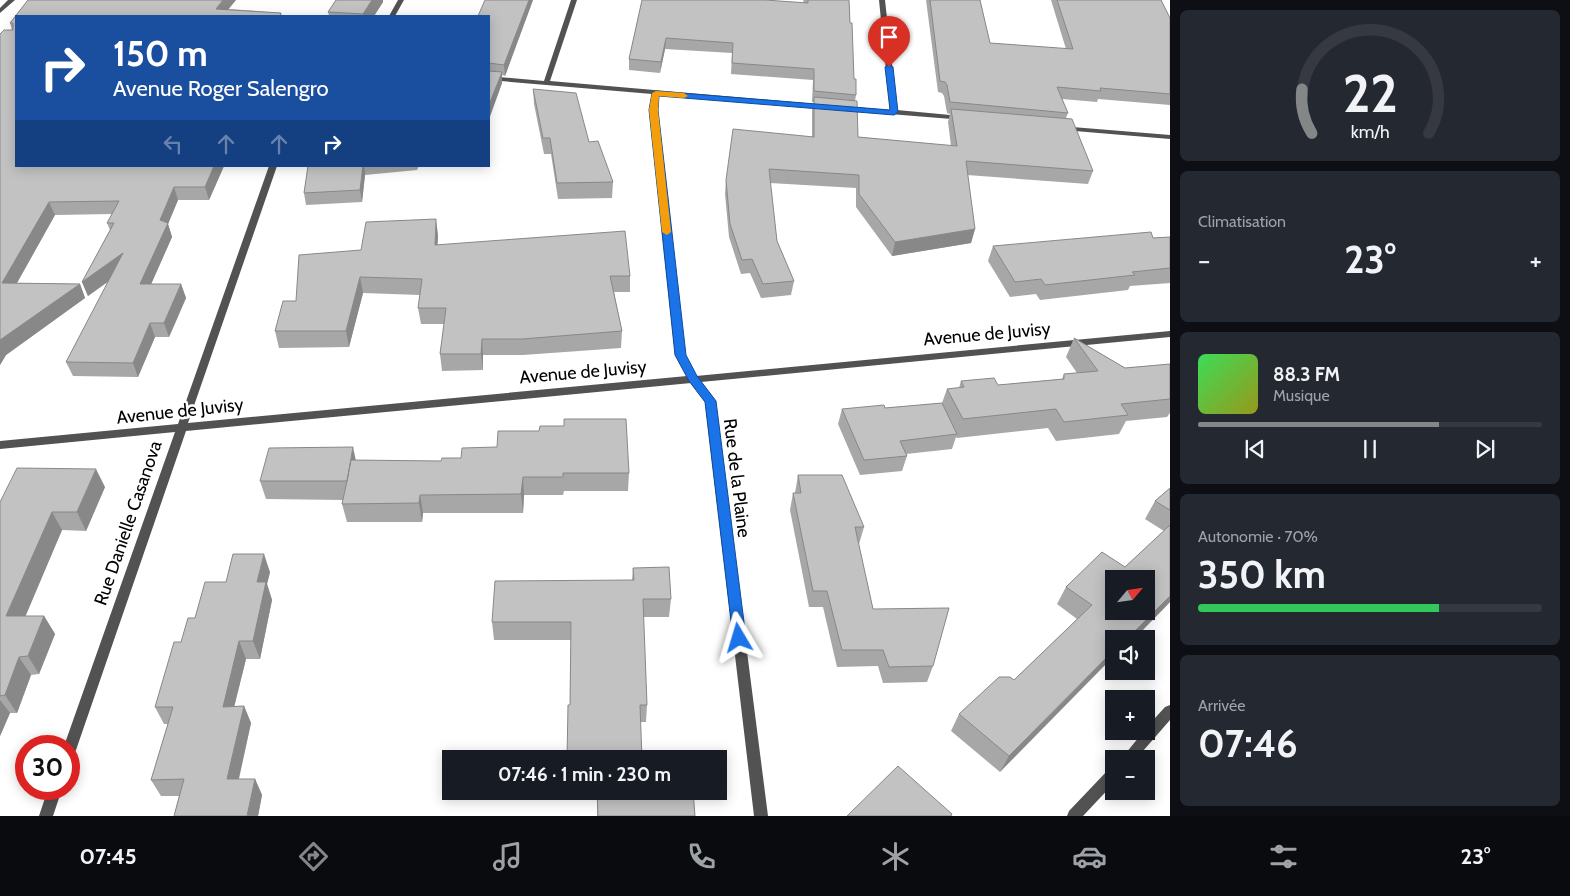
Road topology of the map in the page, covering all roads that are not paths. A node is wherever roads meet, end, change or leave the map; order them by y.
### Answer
1 (12, 0) edge
2 (401, 0) edge
3 (574, 0) edge
4 (882, 0) edge
5 (0, 11) edge
6 (393, 15) edge
7 (490, 78) edge
8 (546, 84) junction
9 (656, 93) junction
10 (894, 112) junction
11 (973, 120) edge
12 (1052, 127) edge
13 (1170, 137) edge
14 (273, 167) edge
15 (1170, 334) edge
16 (693, 378) junction
17 (181, 428) junction
18 (0, 445) edge
19 (1170, 711) edge
20 (74, 735) edge
21 (1135, 750) edge
22 (1105, 783) edge
23 (51, 800) edge
24 (46, 816) edge
25 (761, 816) edge
26 (1074, 816) edge

1 - 5 street
2 - 6 street
3 - 8 street
4 - 10 street
7 - 8 street
8 - 9 street
9 - 10 street
9 - 16 street, Rue de la Plaine
10 - 11 street
12 - 13 street
14 - 17 street, Rue Danielle Casanova
15 - 16 street, Avenue de Juvisy
16 - 17 street, Avenue de Juvisy
16 - 25 street, Rue de la Plaine
17 - 18 street, Avenue de Juvisy
17 - 20 street, Rue Danielle Casanova
19 - 21 street
22 - 26 street
23 - 24 street

